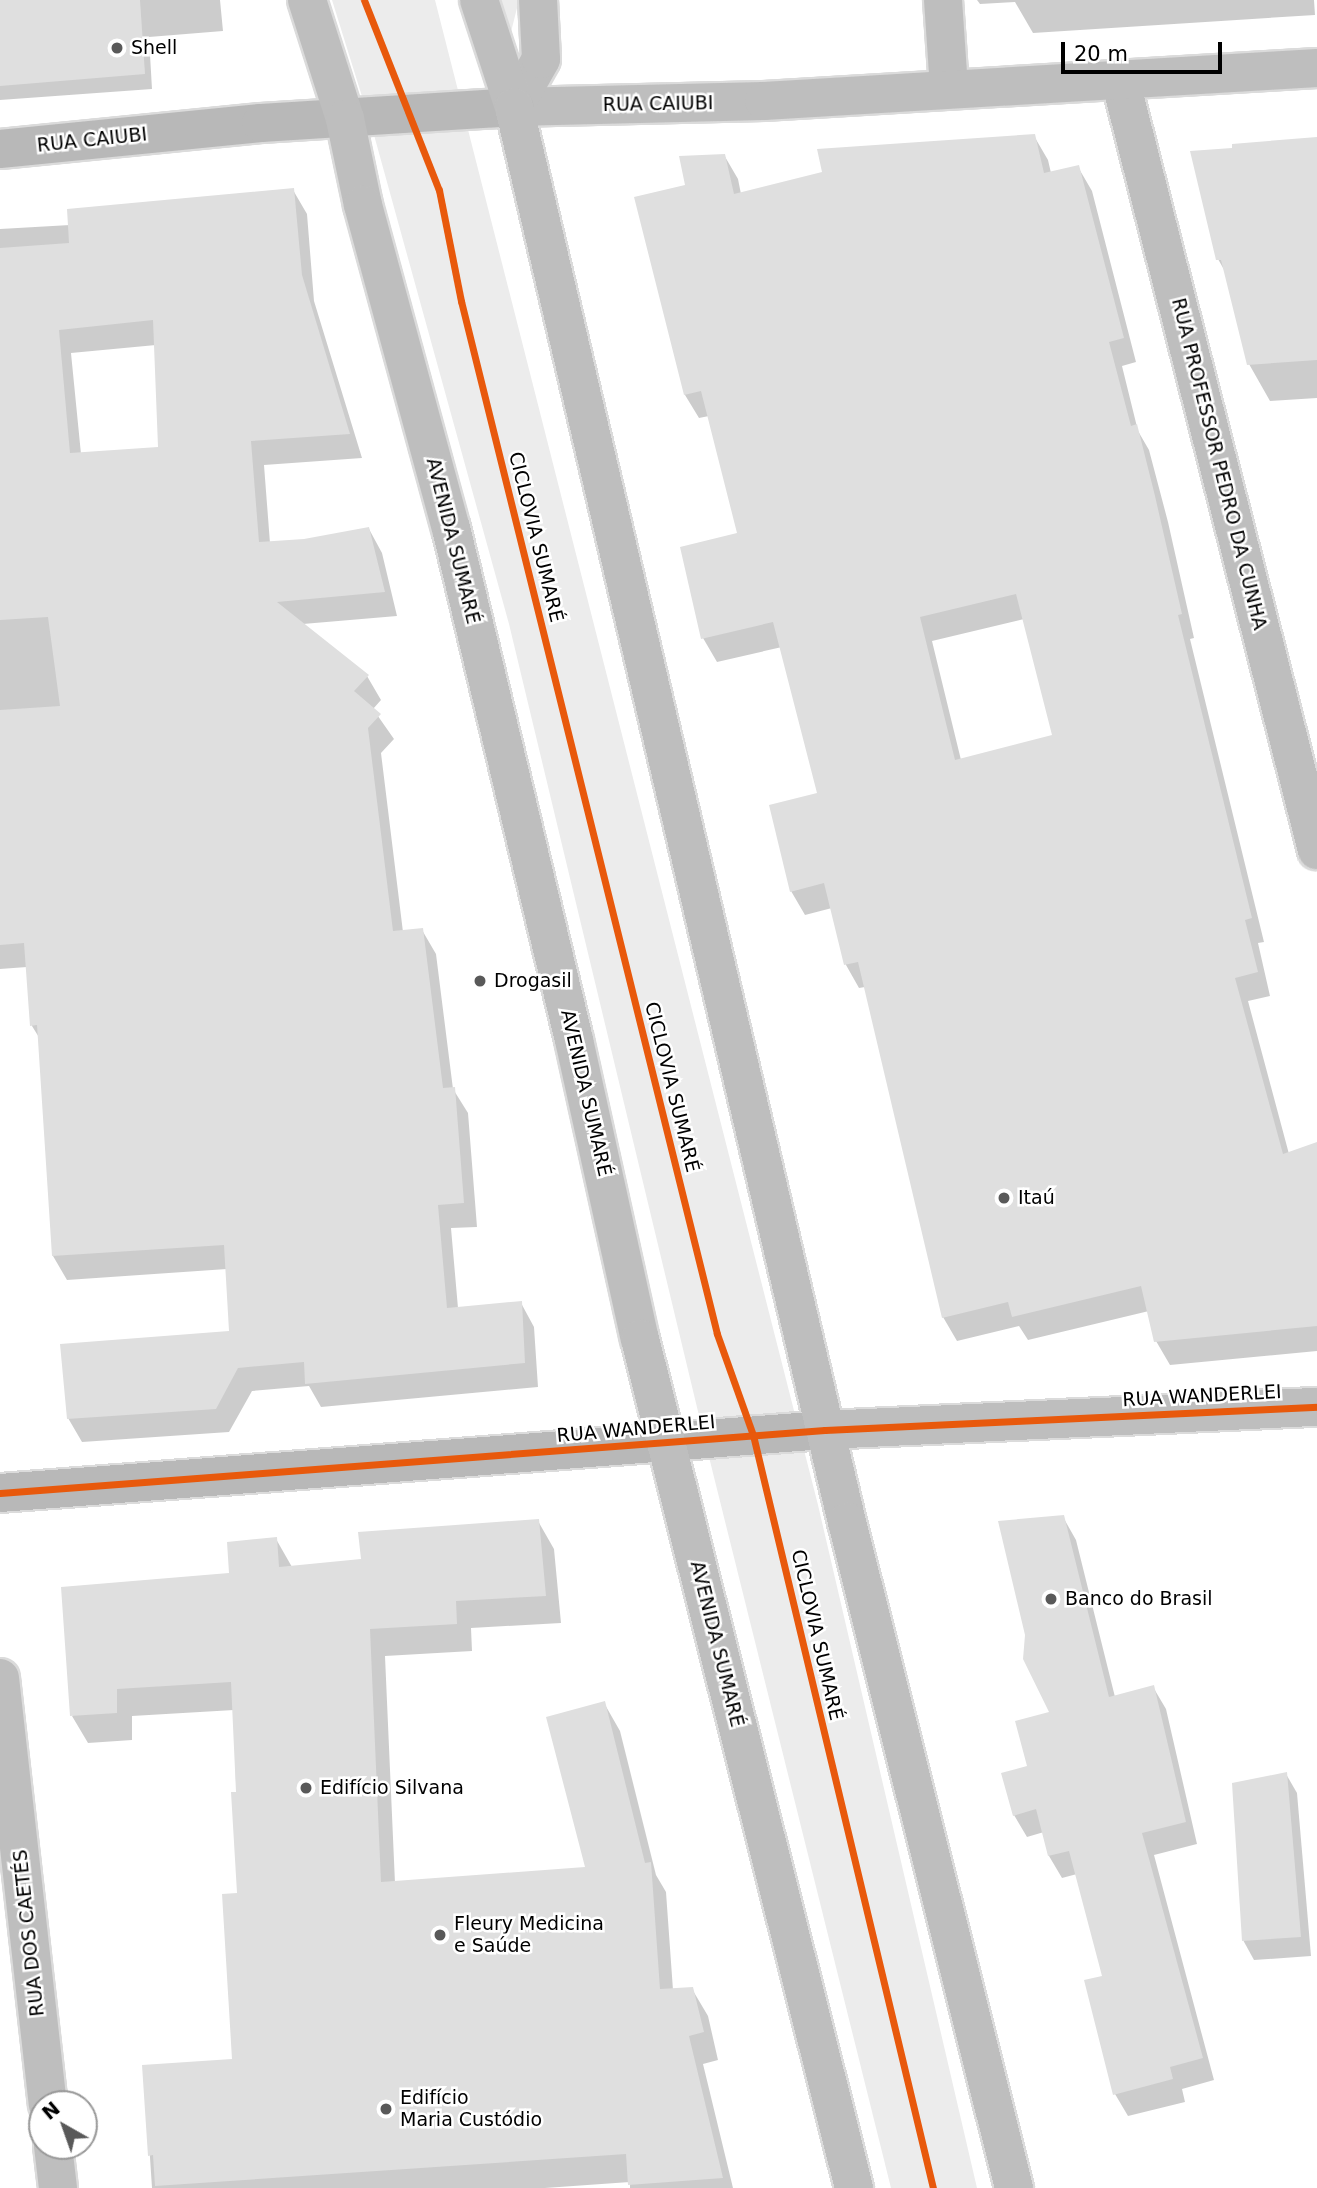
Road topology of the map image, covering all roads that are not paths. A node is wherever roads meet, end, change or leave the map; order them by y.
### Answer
1 (307, 0) edge
2 (479, 0) edge
3 (538, 0) edge
4 (943, 0) edge
5 (1317, 68) edge
6 (1121, 79) junction
7 (949, 89) junction
8 (514, 107) junction
9 (345, 119) junction
10 (0, 149) edge
11 (1317, 850) edge
12 (1317, 1407) edge
13 (825, 1430) junction
14 (666, 1442) junction
15 (0, 1493) edge
16 (0, 1678) edge
17 (46, 2090) edge
18 (55, 2160) edge
19 (58, 2188) edge
20 (854, 2188) edge
21 (1014, 2188) edge

1 - 9 main road, AVENIDA SUMARÉ
2 - 8 main road
3 - 8 main road
4 - 7 main road
5 - 6 main road, RUA CAIUBI
6 - 7 main road, RUA CAIUBI
6 - 11 main road, RUA PROFESSOR PEDRO DA CUNHA
7 - 8 main road, RUA CAIUBI
8 - 9 street, RUA CAIUBI
8 - 13 main road
9 - 10 street, RUA CAIUBI
9 - 14 main road, AVENIDA SUMARÉ
12 - 13 main road, RUA WANDERLEI
13 - 14 street, RUA WANDERLEI
13 - 21 main road
14 - 15 street, RUA WANDERLEI
14 - 20 main road, AVENIDA SUMARÉ
16 - 17 main road, RUA DOS CAETÉS
18 - 19 main road

